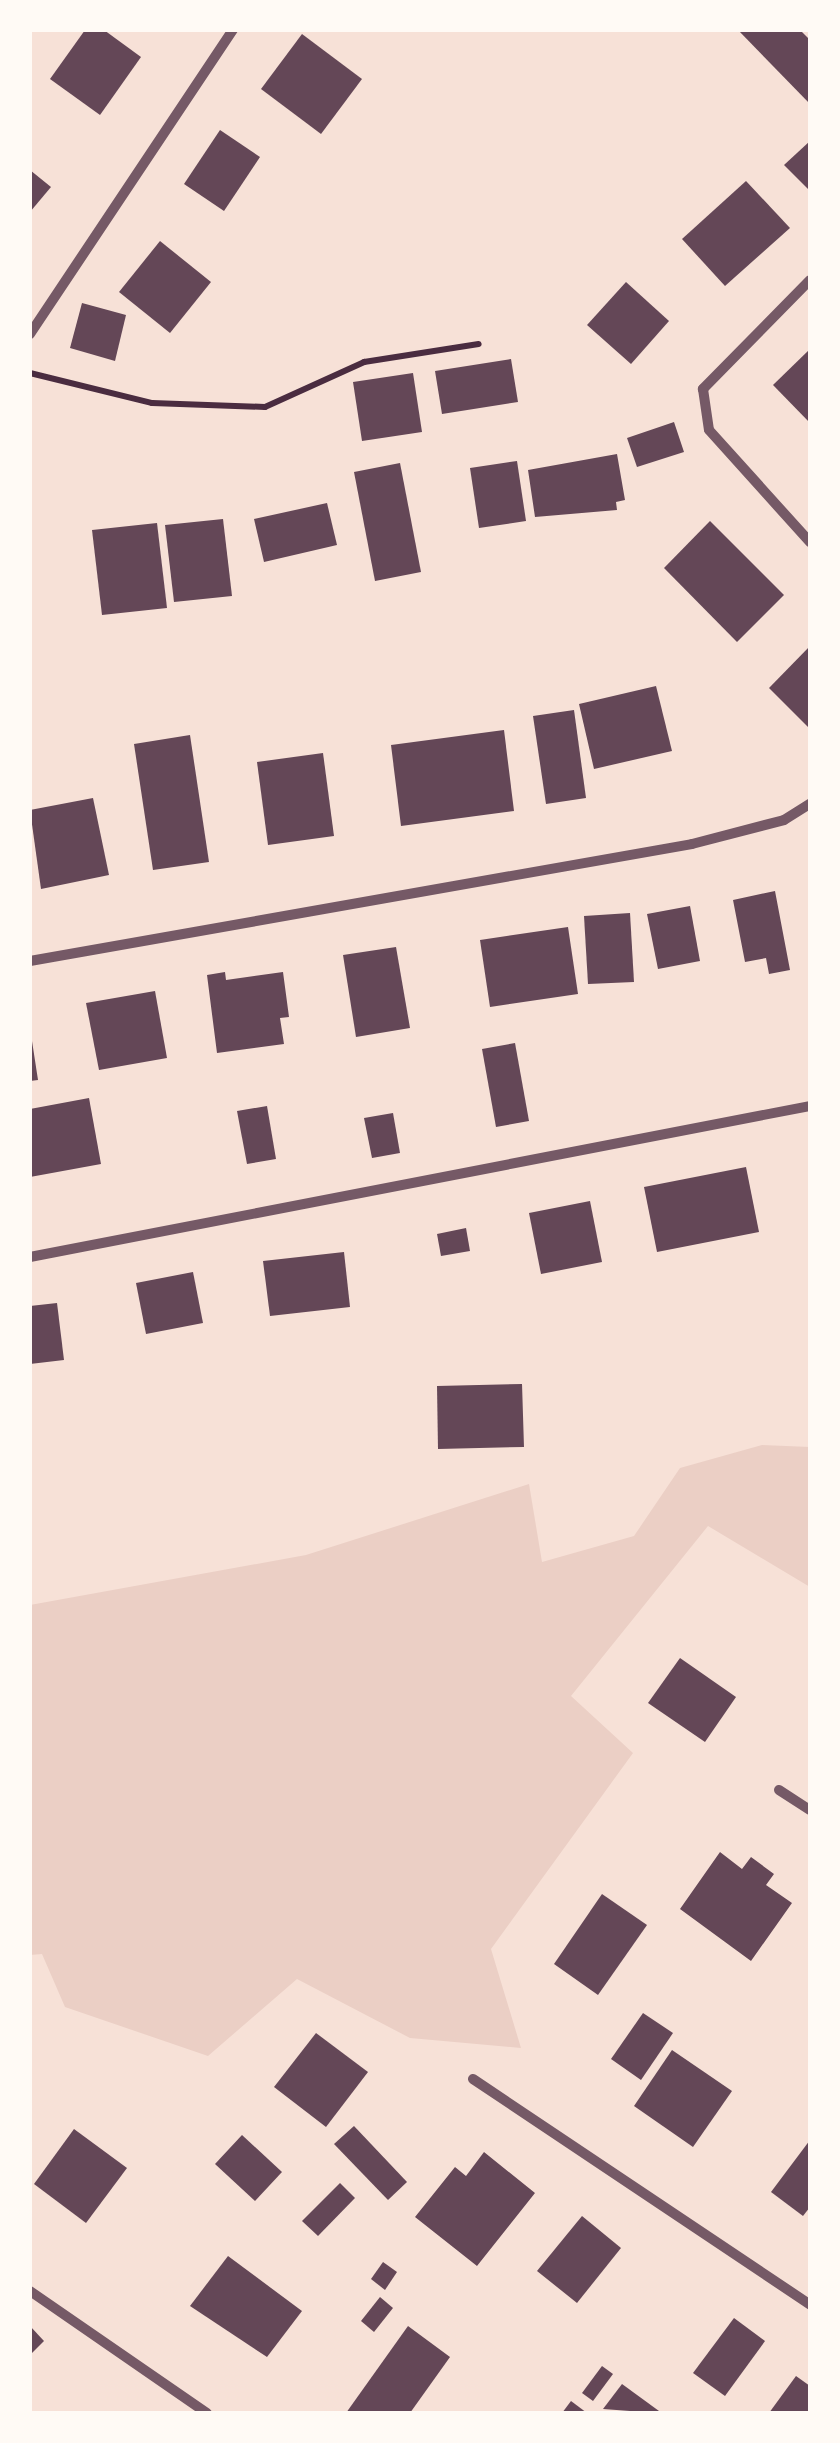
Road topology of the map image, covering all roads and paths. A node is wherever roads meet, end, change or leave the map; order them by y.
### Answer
1 (233, 30) edge
2 (810, 280) edge
3 (30, 334) edge
4 (478, 344) dead end
5 (30, 373) edge
6 (810, 542) edge
7 (810, 804) edge
8 (30, 961) edge
9 (810, 1106) edge
10 (30, 1256) edge
11 (778, 1790) dead end
12 (810, 1810) edge
13 (472, 2079) dead end
14 (30, 2292) edge
15 (810, 2305) edge
16 (207, 2413) edge

1 - 3 street
2 - 6 street
4 - 5 path
7 - 8 street
9 - 10 street
11 - 12 street
13 - 15 street
14 - 16 street

